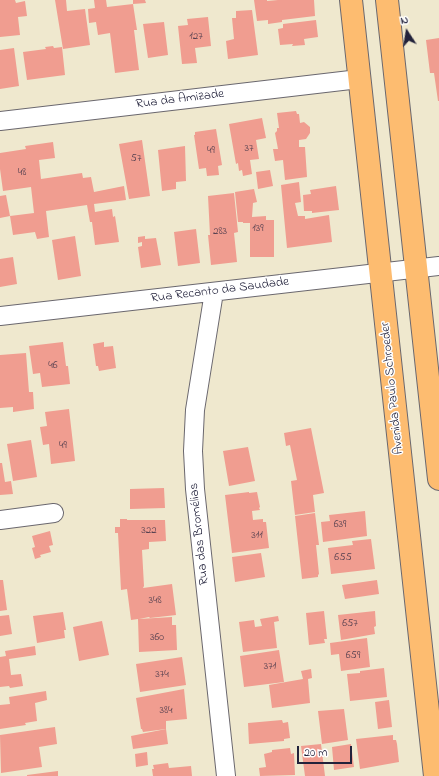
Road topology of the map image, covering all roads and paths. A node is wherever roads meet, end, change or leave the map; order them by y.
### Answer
1 (351, 0) edge
2 (387, 0) edge
3 (359, 79) junction
4 (0, 121) edge
5 (439, 266) edge
6 (416, 269) junction
7 (380, 273) junction
8 (214, 292) junction
9 (0, 316) edge
10 (439, 479) edge
11 (54, 513) dead end
12 (0, 520) edge
13 (226, 776) edge
14 (435, 776) edge

1 - 3 main road, Avenida Paulo Schroeder
2 - 6 main road
3 - 4 street, Rua da Amizade
3 - 7 main road, Avenida Paulo Schroeder
5 - 6 street, Rua Recanto da Saudade
6 - 7 street, Rua Recanto da Saudade
6 - 10 main road
7 - 8 street, Rua Recanto da Saudade
7 - 14 main road, Avenida Paulo Schroeder
8 - 9 street, Rua Recanto da Saudade
8 - 13 street, Rua das Bromélias
11 - 12 street

